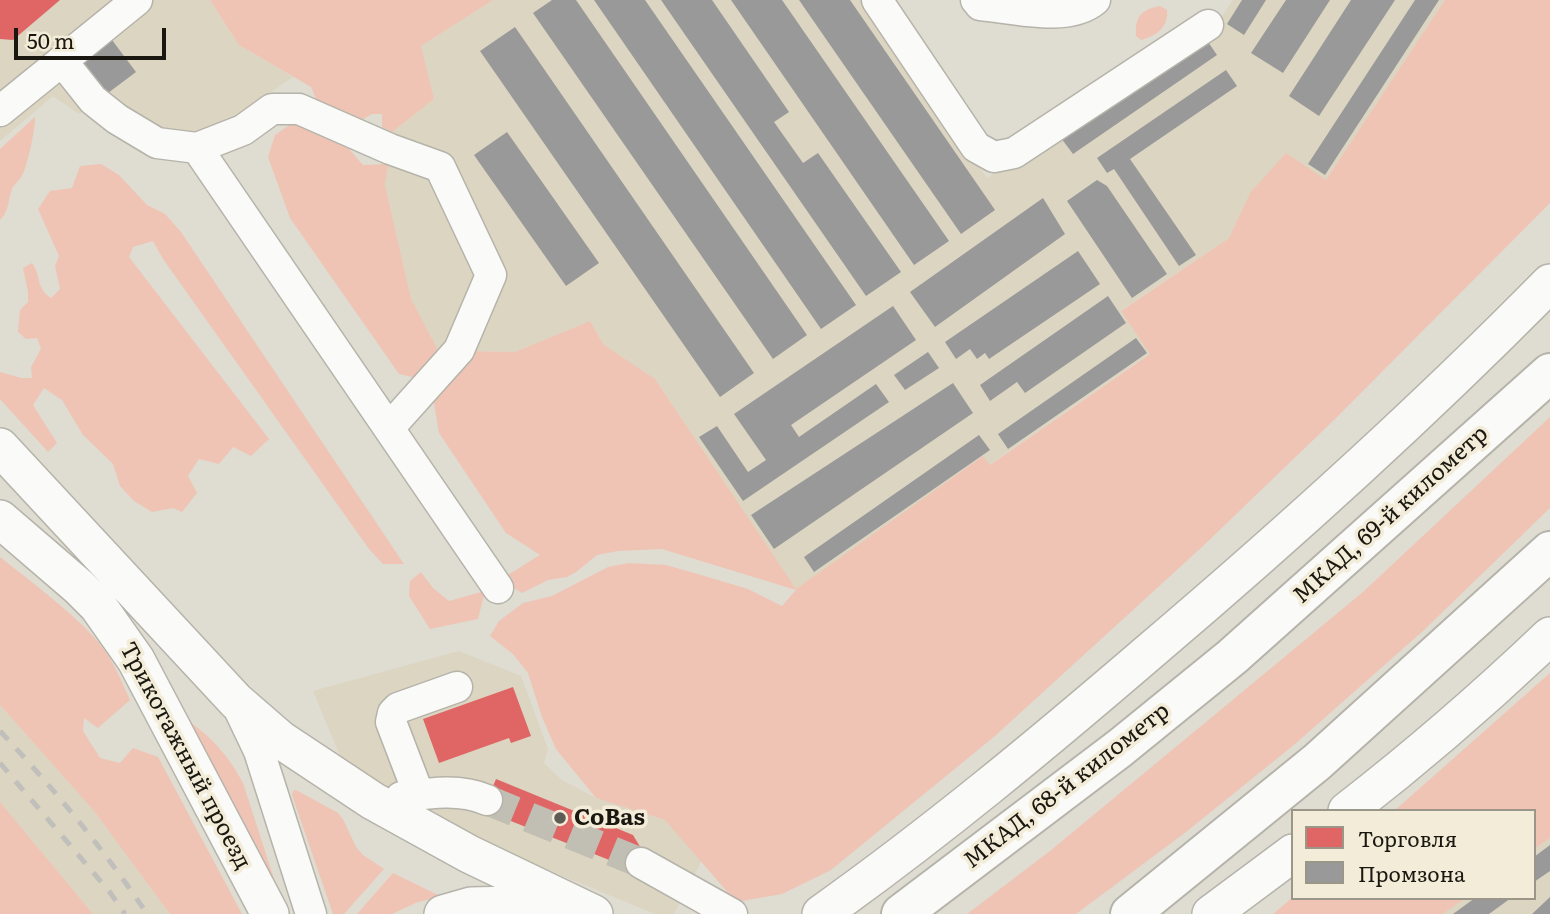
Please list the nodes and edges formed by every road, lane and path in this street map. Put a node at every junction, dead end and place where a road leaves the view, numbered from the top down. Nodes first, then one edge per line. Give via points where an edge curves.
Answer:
1 (877, 0) edge
2 (976, 0) edge
3 (1094, 0) edge
4 (122, 4) edge
5 (1208, 25) dead end
6 (62, 61) junction
7 (0, 111) edge
8 (197, 148) junction
9 (1550, 283) edge
10 (1550, 373) edge
11 (389, 428) junction
12 (0, 447) edge
13 (0, 511) edge
14 (0, 519) edge
15 (1550, 551) edge
16 (498, 588) dead end
17 (156, 617) junction
18 (1550, 636) edge
19 (1232, 657) joint
20 (457, 687) dead end
21 (236, 701) junction
22 (1411, 762) junction
23 (419, 795) junction
24 (487, 800) tunnel mouth
25 (373, 801) junction
26 (1350, 809) edge
27 (1363, 809) edge
28 (1291, 855) edge
29 (641, 863) tunnel mouth
30 (1291, 880) edge
31 (822, 912) edge
32 (270, 914) edge
33 (311, 914) edge
34 (443, 914) edge
35 (578, 914) edge
36 (594, 914) edge
37 (732, 914) edge
38 (901, 914) edge
39 (1130, 914) edge
40 (1212, 914) edge
41 (1252, 914) edge

1 - 5 lane via 976,147 994,157 1014,153
2 - 3 lane via 980,5 1053,13 1086,7
4 - 6 lane
6 - 7 lane
6 - 8 lane via 93,100 117,119 157,144
8 - 11 lane
8 - 11 lane via 243,130 272,109 299,109 440,167 491,275 458,350
9 - 31 main road via 1270,550 1024,759
10 - 19 highway, МКАД, 69-й километр
11 - 16 lane
12 - 17 main road
13 - 17 main road
14 - 32 main road, Трикотажный проезд via 79,586 115,628
15 - 39 highway via 1317,762
17 - 21 main road
18 - 22 main road
19 - 38 highway, МКАД, 68-й километр
20 - 23 lane via 393,713 391,722
21 - 25 main road via 281,740
21 - 33 lane via 259,751
22 - 26 main road
22 - 27 main road
23 - 24 lane via 441,792
23 - 25 lane
25 - 36 main road
28 - 40 main road
29 - 37 lane
30 - 41 main road
34 - 35 main road via 471,906 517,905

